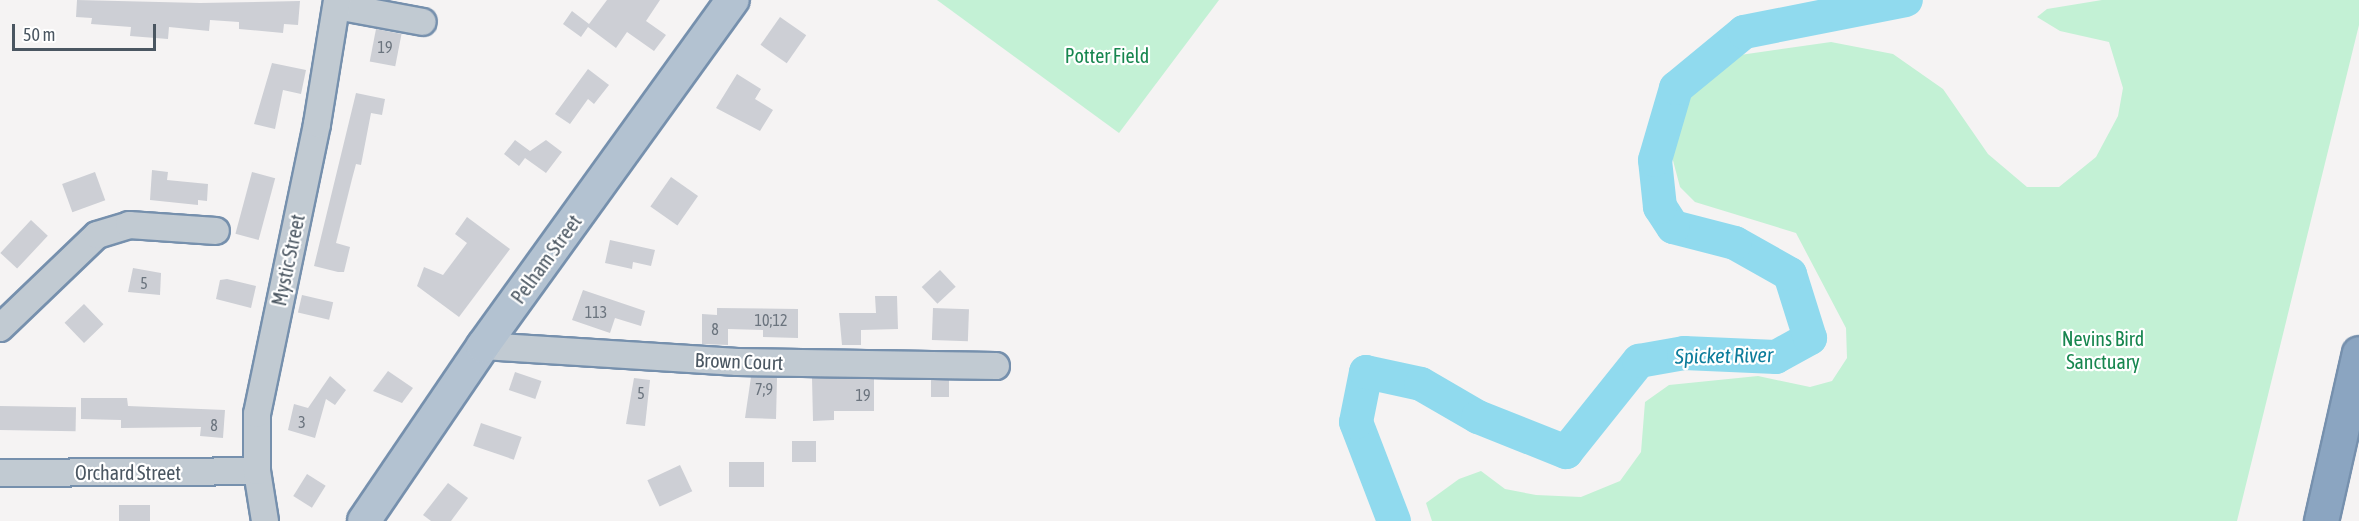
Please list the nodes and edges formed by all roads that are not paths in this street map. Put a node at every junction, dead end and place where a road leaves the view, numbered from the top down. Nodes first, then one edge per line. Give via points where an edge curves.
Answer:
1 (733, 0) edge
2 (337, 3) edge
3 (423, 21) dead end
4 (216, 231) dead end
5 (0, 328) edge
6 (483, 346) junction
7 (2359, 353) edge
8 (996, 366) dead end
9 (257, 471) junction
10 (0, 473) edge
11 (265, 521) edge
12 (364, 521) edge
13 (2320, 521) edge

1 - 6 main road, Pelham Street
2 - 3 street
2 - 9 street, Mystic Street via 317,124 262,381
4 - 5 street via 129,225 97,235
6 - 8 street, Brown Court via 737,362
6 - 12 main road, Pelham Street
7 - 13 highway
9 - 10 street, Orchard Street
9 - 11 street, Mystic Street

